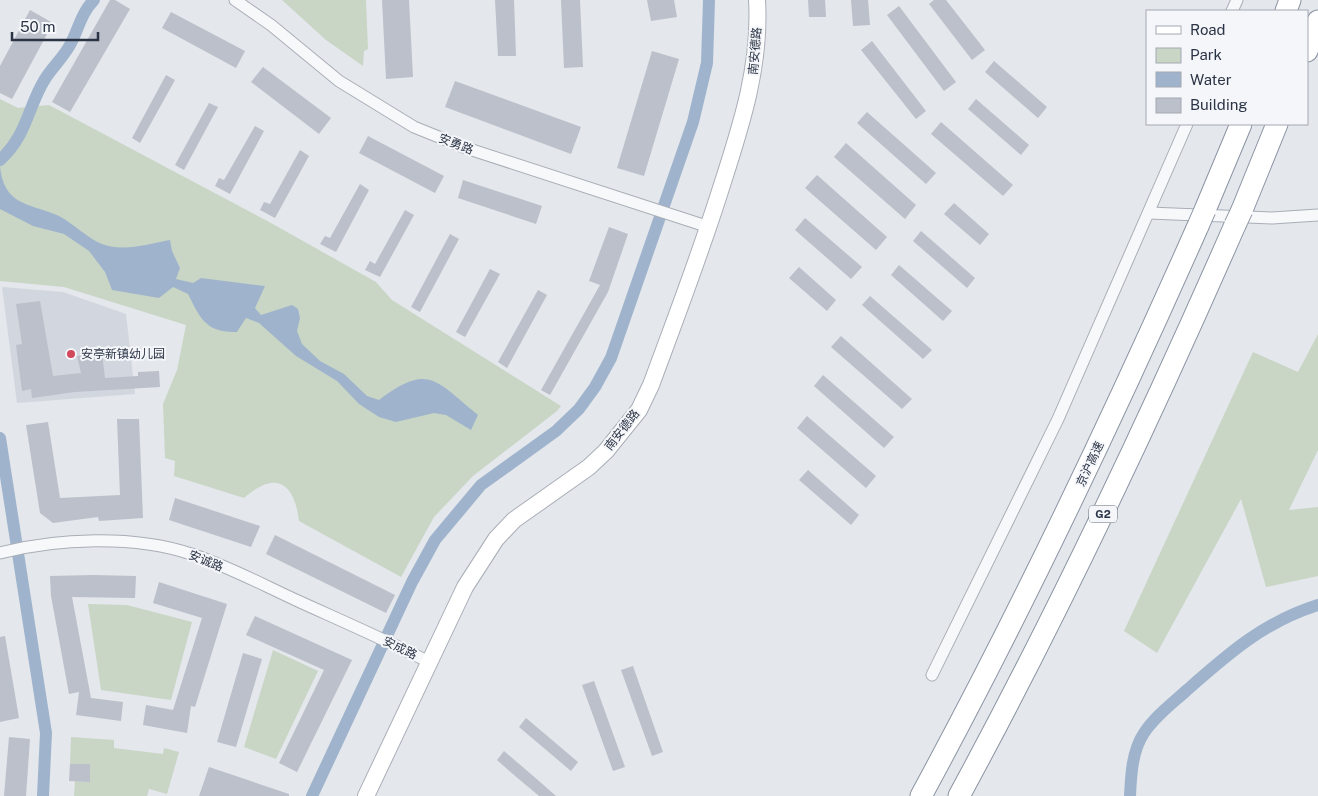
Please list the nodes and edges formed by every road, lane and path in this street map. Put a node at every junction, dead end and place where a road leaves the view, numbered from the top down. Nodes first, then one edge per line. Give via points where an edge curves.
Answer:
1 (235, 0) edge
2 (757, 0) edge
3 (1318, 21) edge
4 (1308, 48) edge
5 (1187, 125) edge
6 (1241, 125) edge
7 (1277, 125) edge
8 (1149, 213) junction
9 (1318, 215) edge
10 (709, 227) junction
11 (4, 552) edge
12 (372, 634) joint
13 (429, 662) junction
14 (932, 675) dead end
15 (366, 796) edge
16 (921, 796) edge
17 (959, 796) edge

1 - 10 street, 安勇路 via 339,81 414,127 466,148
2 - 10 street, 南安德路 via 759,30 753,80
3 - 4 highway
5 - 8 street
6 - 16 highway, 京沪高速 / G2 via 1130,378 1052,544
7 - 17 highway, G2 via 1161,393 1086,550
8 - 9 street via 1272,218
8 - 14 street via 1058,419
10 - 13 street, 南安德路 via 639,410 589,467 536,502 496,539 465,587
11 - 12 street, 安诚路 via 28,546 87,541 166,548 190,554
12 - 13 street, 安成路
13 - 15 street, 南安德路

